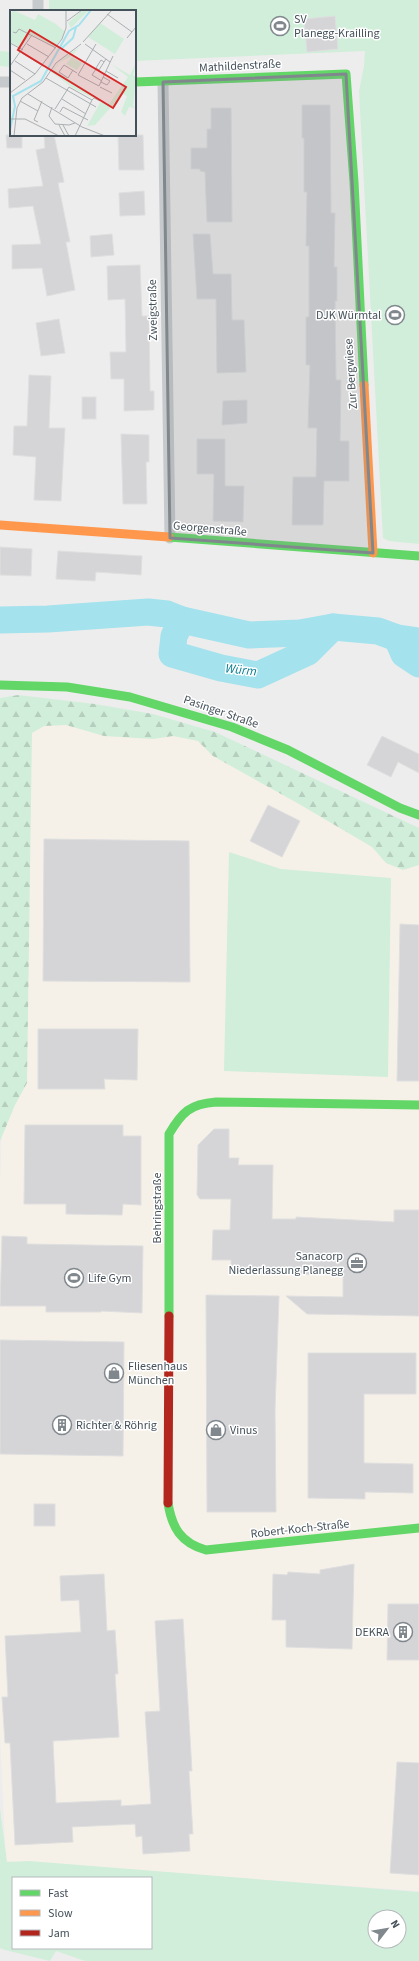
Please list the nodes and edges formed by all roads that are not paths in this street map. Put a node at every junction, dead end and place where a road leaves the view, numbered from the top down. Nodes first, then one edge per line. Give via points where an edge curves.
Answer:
1 (346, 74) joint
2 (136, 82) edge
3 (163, 82) junction
4 (0, 525) edge
5 (170, 538) junction
6 (373, 553) junction
7 (419, 556) edge
8 (0, 685) edge
9 (419, 816) edge
10 (419, 1105) edge
11 (419, 1528) edge
12 (186, 1542) joint

1 - 3 street, Mathildenstraße
1 - 6 street, Zur Bergwiese
2 - 3 street, Mathildenstraße
3 - 5 street, Zweigstraße
4 - 5 street, Georgenstraße
5 - 6 street, Georgenstraße
6 - 7 street, Georgenstraße
8 - 9 street, Pasinger Straße via 67,687 123,696 232,727 288,750
10 - 12 street, Behringstraße via 200,1103 180,1115 170,1134 168,1502 170,1518 179,1536
11 - 12 street, Robert-Koch-Straße via 206,1550

